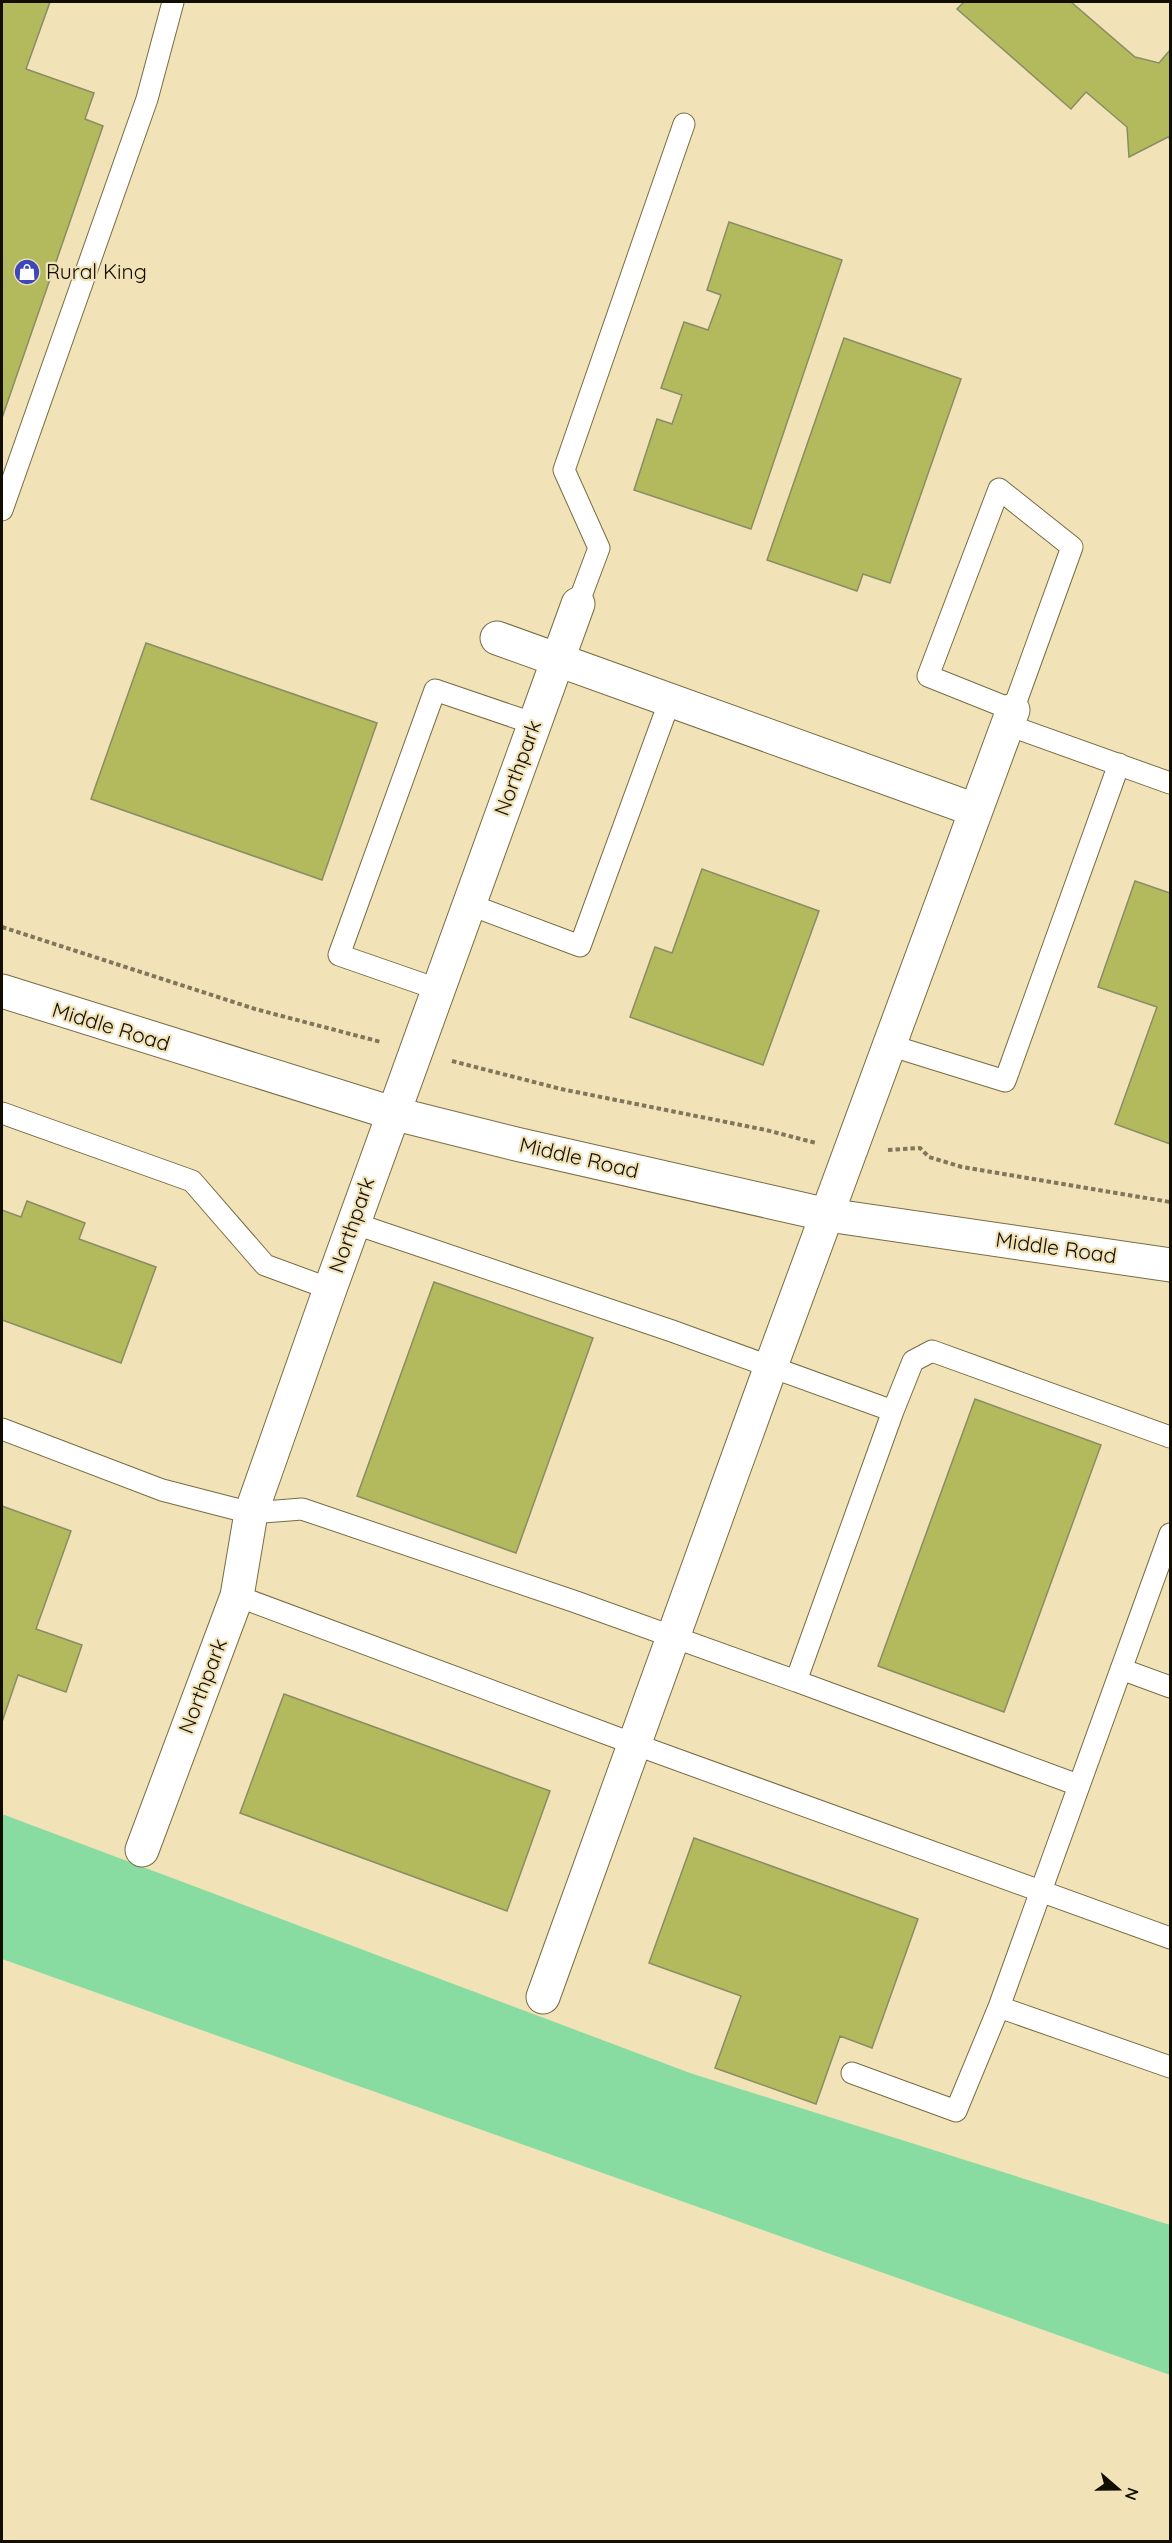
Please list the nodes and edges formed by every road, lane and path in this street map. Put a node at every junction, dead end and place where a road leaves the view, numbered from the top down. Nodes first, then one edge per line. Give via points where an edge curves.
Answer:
1 (173, 2) edge
2 (684, 124) dead end
3 (2, 510) edge
4 (578, 604) joint
5 (497, 639) dead end
6 (558, 660) junction
7 (670, 700) junction
8 (1011, 717) junction
9 (535, 724) junction
10 (1119, 764) junction
11 (1170, 783) edge
12 (975, 810) junction
13 (468, 904) junction
14 (2, 927) edge
15 (437, 990) junction
16 (2, 992) edge
17 (889, 1045) junction
18 (415, 1051) junction
19 (2, 1113) edge
20 (392, 1113) junction
21 (850, 1152) junction
22 (1170, 1202) edge
23 (828, 1215) junction
24 (353, 1223) junction
25 (1170, 1264) edge
26 (330, 1288) junction
27 (771, 1366) junction
28 (893, 1411) junction
29 (2, 1429) edge
30 (1170, 1437) edge
31 (252, 1513) junction
32 (1170, 1534) edge
33 (1167, 1556) edge
34 (237, 1596) junction
35 (674, 1638) junction
36 (1121, 1669) junction
37 (796, 1681) junction
38 (1170, 1687) edge
39 (634, 1744) junction
40 (1078, 1785) junction
41 (142, 1850) dead end
42 (1041, 1891) junction
43 (1170, 1938) edge
44 (543, 1997) dead end
45 (999, 2007) junction
46 (1170, 2067) edge
47 (852, 2073) dead end

1 - 3 lane via 147,99
2 - 4 lane via 564,470 599,548
4 - 6 street, Northpark
5 - 6 street
6 - 7 street
6 - 9 street, Northpark
7 - 12 street
7 - 13 lane via 580,946
8 - 8 lane via 1072,547 999,489 928,676
8 - 10 lane
8 - 12 street
9 - 13 street, Northpark
9 - 15 lane via 435,690 339,955
10 - 11 lane
10 - 17 lane via 1005,1082
12 - 17 street
13 - 15 street, Northpark
14 - 18 path via 255,1009
15 - 18 street, Northpark
16 - 20 street, Middle Road
17 - 21 street
18 - 20 street, Northpark
18 - 21 path via 561,1089 766,1130
19 - 26 lane via 192,1181 266,1265
20 - 23 street, Middle Road
20 - 24 street, Northpark
21 - 22 path via 920,1148 928,1157 962,1167
21 - 23 street
23 - 25 street, Middle Road
23 - 27 street
24 - 26 street, Northpark
24 - 27 lane
26 - 31 street, Northpark
27 - 28 lane
27 - 35 street
28 - 30 lane via 913,1361 932,1351
28 - 37 lane
29 - 31 lane via 162,1490
31 - 34 street, Northpark
31 - 35 lane via 303,1509
32 - 33 lane
33 - 36 lane
34 - 39 lane
34 - 41 street, Northpark
35 - 37 lane
35 - 39 street
36 - 38 lane
36 - 40 lane
37 - 40 lane
39 - 42 lane
39 - 44 street
40 - 42 lane
42 - 43 lane
42 - 45 lane
45 - 46 lane
45 - 47 lane via 956,2111

